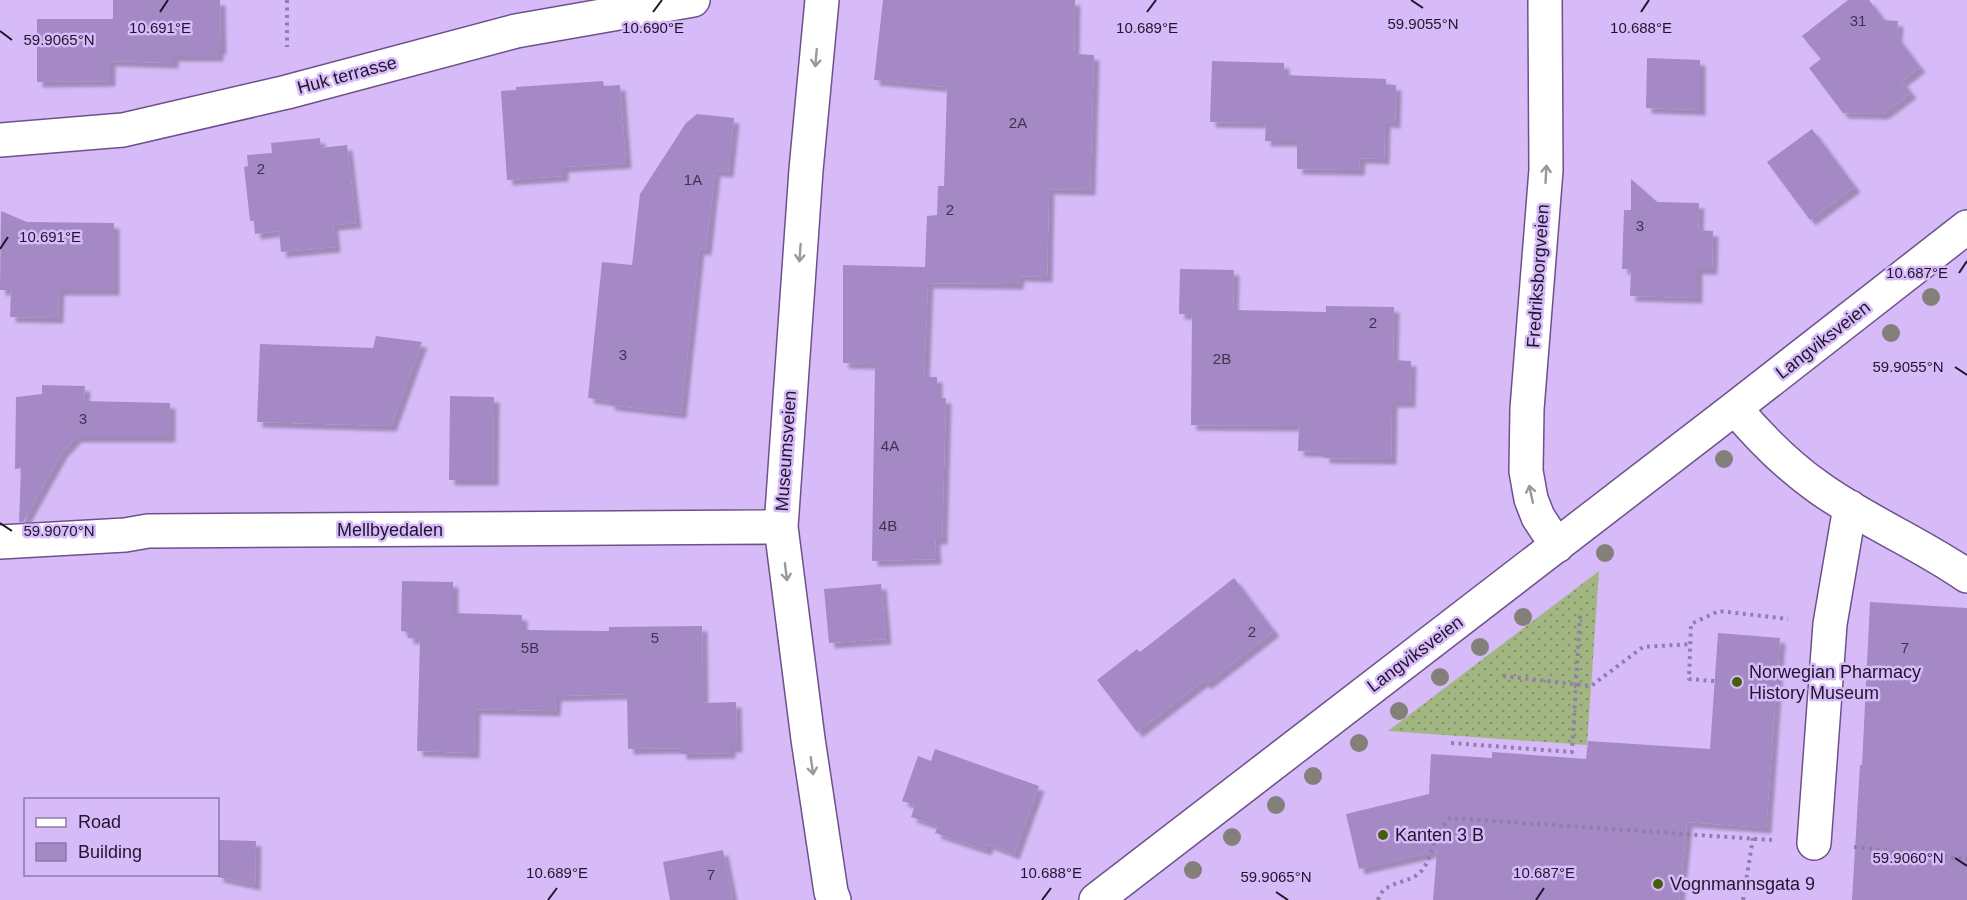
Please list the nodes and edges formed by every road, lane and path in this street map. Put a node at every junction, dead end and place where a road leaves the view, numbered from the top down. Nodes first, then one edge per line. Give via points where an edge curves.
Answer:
1 (693, 0) edge
2 (822, 0) edge
3 (1545, 0) edge
4 (0, 140) edge
5 (1967, 227) edge
6 (1735, 408) junction
7 (1850, 507) junction
8 (781, 527) junction
9 (0, 542) edge
10 (1557, 546) junction
11 (1967, 576) edge
12 (1580, 615) dead end
13 (1830, 624) junction
14 (1691, 644) junction
15 (1503, 676) dead end
16 (1714, 681) dead end
17 (1576, 684) junction
18 (1451, 742) dead end
19 (1753, 838) junction
20 (1814, 843) junction
21 (1967, 859) edge
22 (834, 900) edge
23 (1096, 900) edge
24 (1378, 900) edge
25 (1743, 900) edge

1 - 4 street, Huk terrasse via 516,31 287,92 123,130
2 -> 8 street, Museumsveien
10 -> 3 street, Fredriksborgveien via 1538,517 1527,471 1527,409 1546,170
5 - 6 street, Langviksveien
6 - 7 street via 1791,465
6 - 10 street, Langviksveien
7 - 11 street
7 - 13 street
8 - 9 street, Mellbyedalen via 148,531 125,536
8 -> 22 street, Museumsveien via 808,739
10 - 23 street, Langviksveien
12 - 17 path
13 - 14 path via 1719,611 1691,624
13 - 20 street
14 - 16 path via 1689,679
14 - 17 path via 1642,647 1591,686
15 - 17 path
17 - 18 path via 1572,752
19 - 20 path
19 - 24 path via 1450,818 1437,834 1429,859 1417,875 1393,884
19 - 25 path
20 - 21 path

